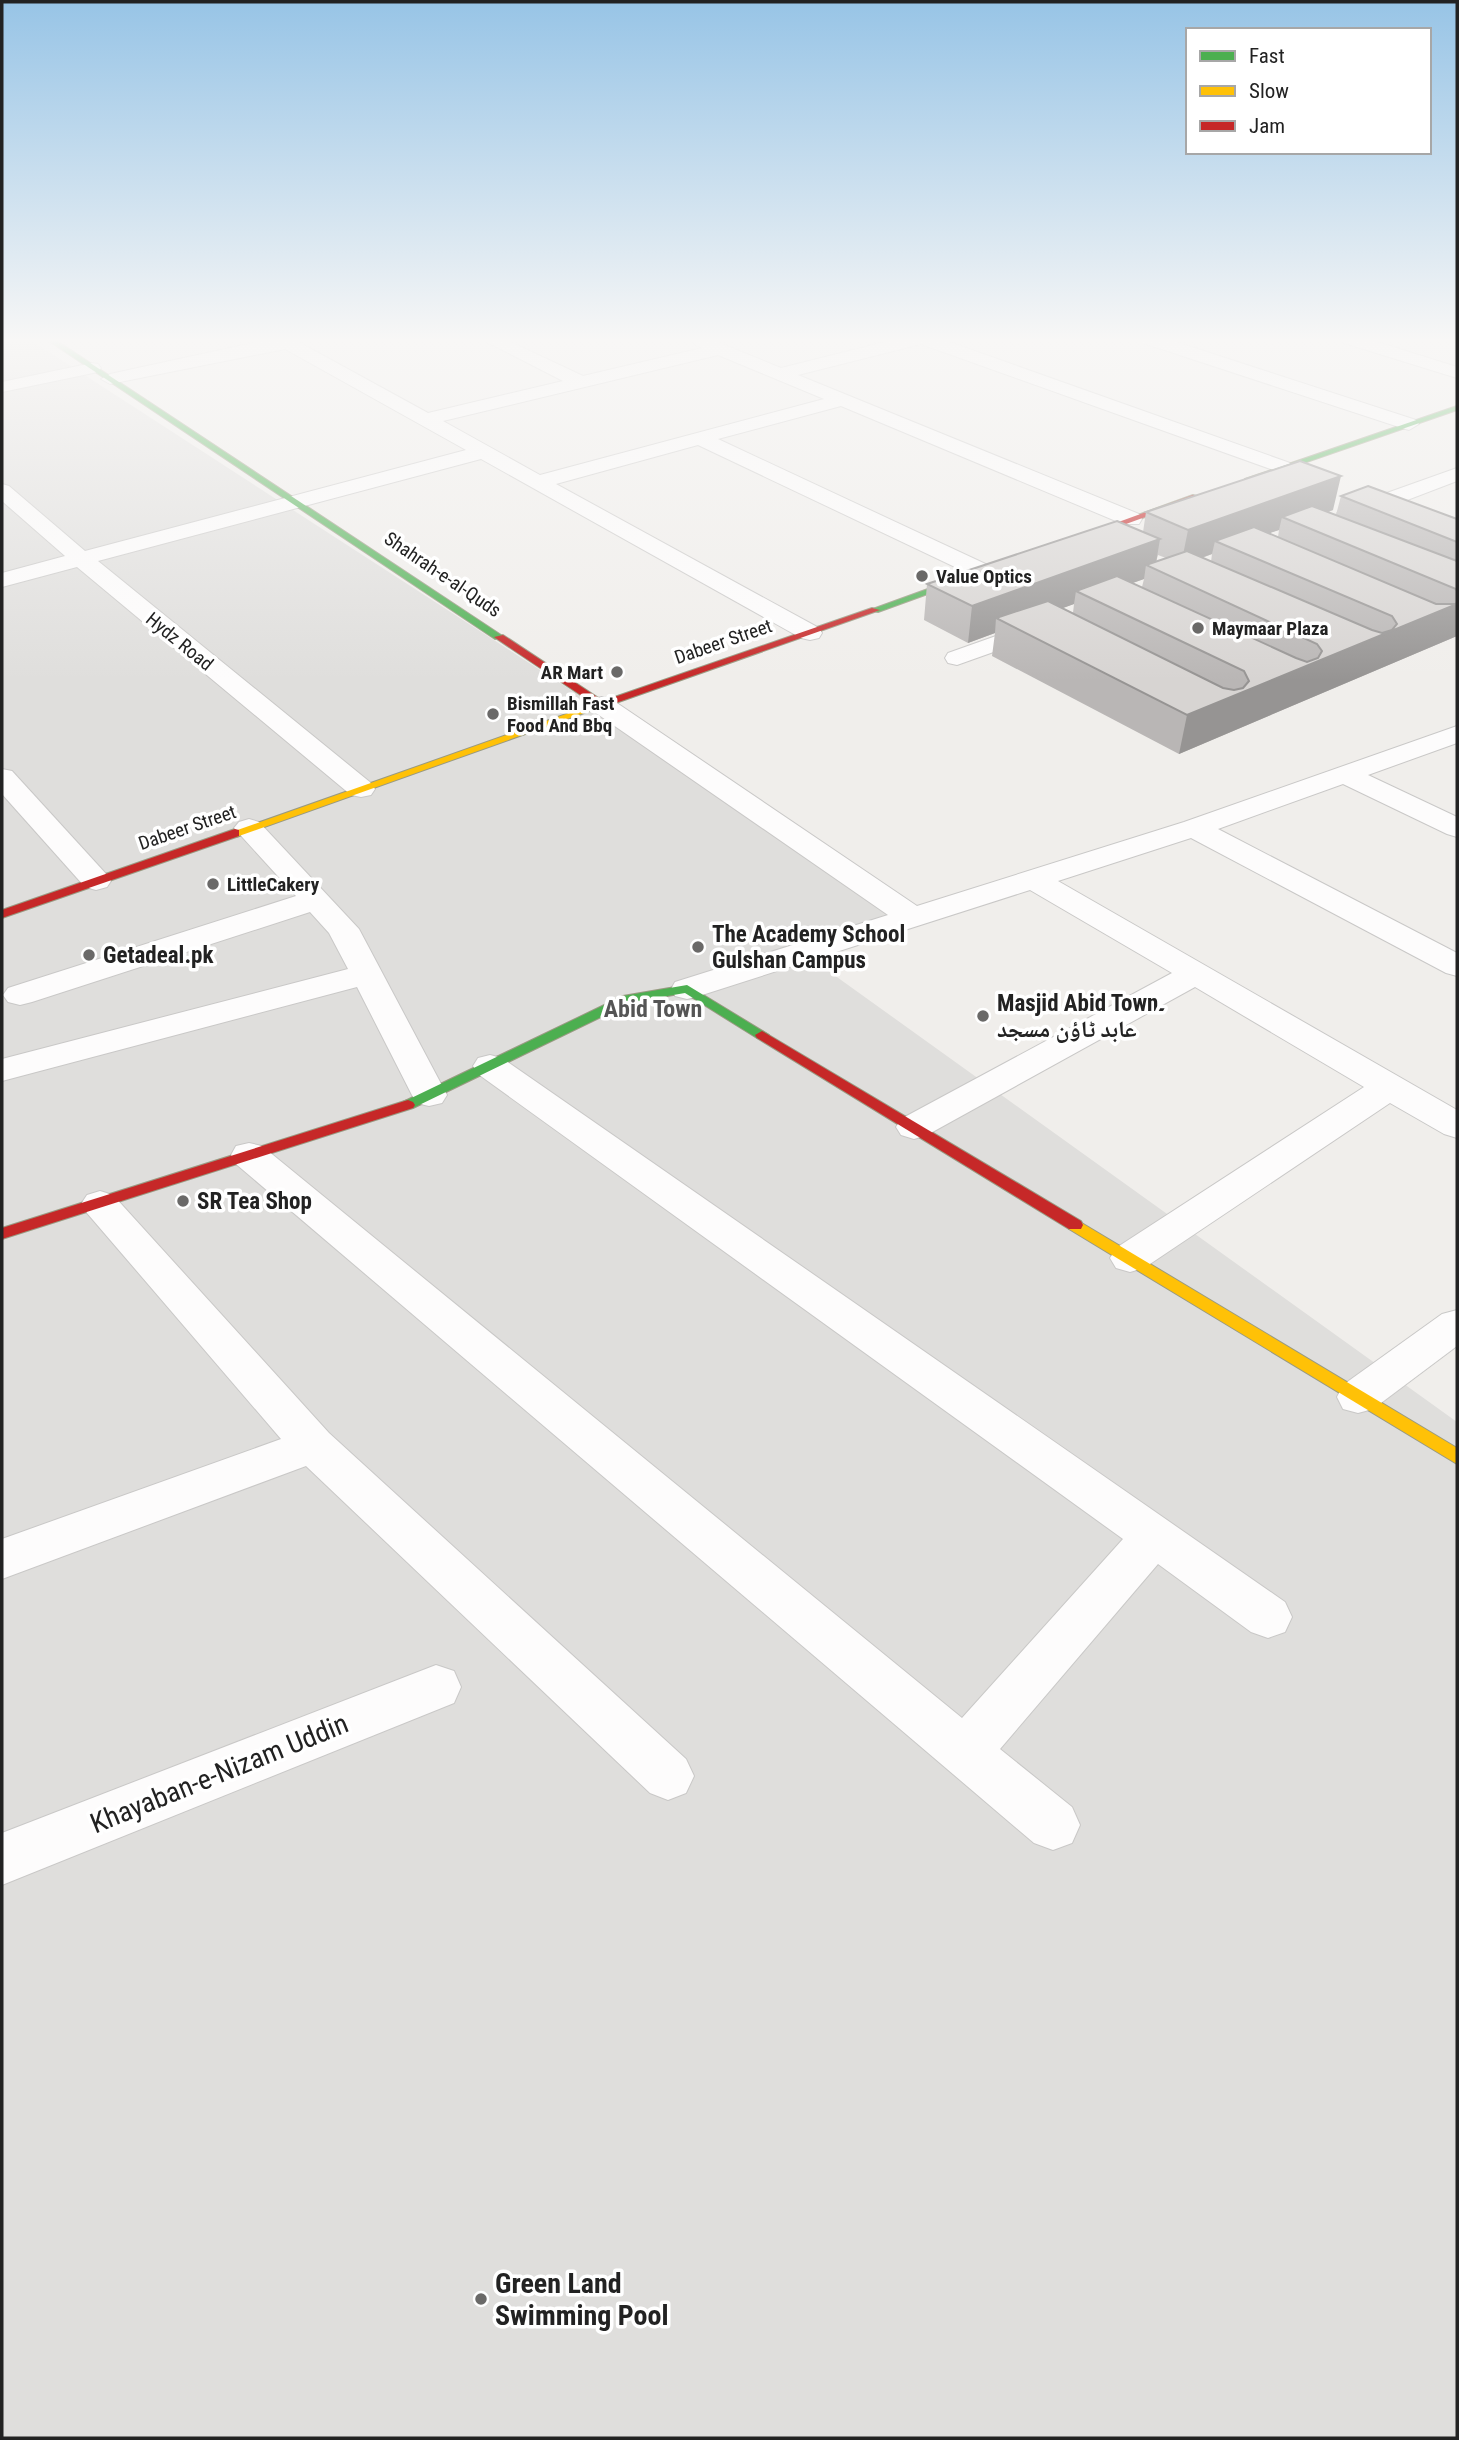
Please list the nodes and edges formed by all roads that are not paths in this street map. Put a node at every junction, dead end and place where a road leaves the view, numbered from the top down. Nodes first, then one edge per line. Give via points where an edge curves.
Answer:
1 (222, 453) edge
2 (479, 453) edge
3 (484, 453) edge
4 (645, 453) edge
5 (732, 453) edge
6 (970, 453) edge
7 (1243, 453) edge
8 (1324, 453) edge
9 (1283, 467) junction
10 (1457, 474) edge
11 (538, 482) junction
12 (1232, 484) edge
13 (2, 490) edge
14 (1207, 493) edge
15 (295, 501) junction
16 (1132, 519) junction
17 (1331, 521) edge
18 (1089, 535) junction
19 (1049, 549) edge
20 (1124, 550) edge
21 (82, 560) junction
22 (991, 570) joint
23 (2, 580) edge
24 (1060, 627) edge
25 (810, 633) junction
26 (957, 658) dead end
27 (602, 705) junction
28 (1457, 734) edge
29 (1344, 774) junction
30 (2, 778) edge
31 (361, 789) junction
32 (248, 828) junction
33 (1194, 828) junction
34 (1457, 828) edge
35 (1032, 879) junction
36 (96, 881) junction
37 (316, 900) junction
38 (2, 914) edge
39 (912, 917) junction
40 (1457, 966) edge
41 (368, 974) junction
42 (1195, 974) junction
43 (687, 989) junction
44 (20, 995) dead end
45 (490, 1066) junction
46 (2, 1070) edge
47 (1389, 1087) junction
48 (429, 1095) junction
49 (1457, 1126) edge
50 (914, 1127) junction
51 (248, 1155) junction
52 (100, 1204) junction
53 (2, 1234) edge
54 (1130, 1258) junction
55 (1457, 1325) edge
56 (1358, 1397) junction
57 (313, 1445) junction
58 (1457, 1457) edge
59 (1154, 1536) junction
60 (2, 1559) edge
61 (1268, 1617) dead end
62 (436, 1687) dead end
63 (965, 1752) junction
64 (668, 1776) dead end
65 (1053, 1825) dead end
66 (2, 1858) edge

1 - 15 street, Shahrah-e-al-Quds
2 - 15 street
3 - 11 street
4 - 11 street
5 - 22 street
6 - 16 street
7 - 9 street
8 - 9 street
9 - 12 street
10 - 17 street
11 - 25 street
13 - 21 street, Hydz Road
14 - 16 street
15 - 21 street
15 - 27 street, Shahrah-e-al-Quds
16 - 18 street
18 - 19 street
18 - 20 street
21 - 23 street
21 - 31 street, Hydz Road
22 - 25 street, Dabeer Street
24 - 26 street
25 - 27 street, Dabeer Street
27 - 31 street, Dabeer Street
27 - 39 street
28 - 29 street
29 - 33 street
29 - 34 street
30 - 36 street
31 - 32 street, Dabeer Street
32 - 36 street, Dabeer Street
32 - 37 street
33 - 35 street
33 - 40 street
35 - 39 street
35 - 42 street
36 - 38 street, Dabeer Street
37 - 41 street via 343,929
37 - 44 street
39 - 43 street
41 - 46 street
41 - 48 street
42 - 47 street
42 - 50 street
43 - 45 street via 628,999
43 - 50 street
45 - 48 street
45 - 59 street
47 - 49 street
47 - 54 street
48 - 51 street
50 - 54 street
51 - 52 street
51 - 63 street
52 - 53 street
52 - 57 street
54 - 56 street
55 - 56 street
56 - 58 street
57 - 60 street
57 - 64 street
59 - 61 street
59 - 63 street
62 - 66 street, Khayaban-e-Nizam Uddin
63 - 65 street

